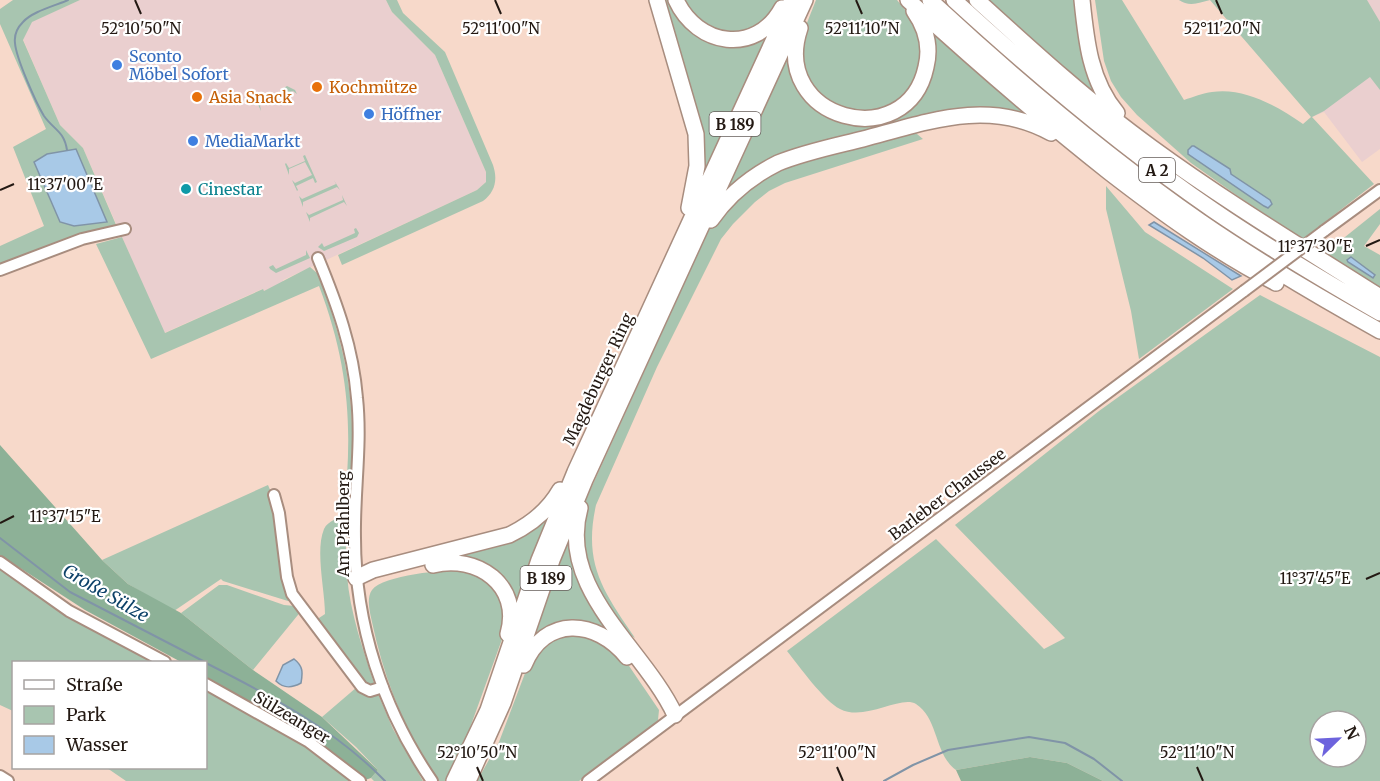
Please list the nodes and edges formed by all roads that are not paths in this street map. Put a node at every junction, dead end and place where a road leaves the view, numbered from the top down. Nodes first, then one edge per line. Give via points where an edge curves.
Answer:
1 (657, 0) edge
2 (676, 0) edge
3 (786, 0) edge
4 (792, 0) edge
5 (805, 0) edge
6 (811, 0) edge
7 (907, 0) edge
8 (930, 0) edge
9 (954, 0) edge
10 (977, 0) edge
11 (1082, 0) edge
12 (1149, 145) junction
13 (1082, 151) junction
14 (1380, 190) edge
15 (125, 229) dead end
16 (682, 255) junction
17 (318, 258) dead end
18 (0, 270) edge
19 (1314, 294) junction
20 (1380, 297) edge
21 (1380, 312) edge
22 (1380, 331) edge
23 (591, 450) junction
24 (274, 495) dead end
25 (0, 562) edge
26 (356, 578) junction
27 (161, 661) edge
28 (501, 676) junction
29 (207, 685) edge
30 (383, 687) junction
31 (503, 703) junction
32 (675, 716) junction
33 (0, 776) edge
34 (460, 778) edge
35 (8, 781) edge
36 (360, 781) edge
37 (432, 781) edge
38 (588, 781) edge

1 - 16 highway via 698,148
2 - 3 highway via 686,18 700,31 729,40 764,29
4 - 16 highway, Magdeburger Ring / B 189
5 - 16 highway, Magdeburger Ring / B 189
6 - 7 highway via 795,44 801,80 827,109 861,119 895,110 915,93 924,77 926,37
7 - 13 highway
8 - 19 highway, A 2 via 1035,94 1134,173 1211,229
9 - 21 highway, A 2 via 1074,105 1179,186 1280,254
10 - 12 highway
11 - 12 highway via 1086,43 1097,79 1114,110
12 - 20 highway
13 - 16 highway via 1028,122 979,114 932,121 805,154 765,169 739,187
13 - 19 highway via 1169,218 1224,253 1275,283
14 - 32 street, Barleber Chaussee, bridge
15 - 18 street via 82,239
16 - 23 highway, Magdeburger Ring / B 189
17 - 26 street, Am Pfahlberg via 342,319 356,385
19 - 22 highway, A 2
23 - 26 highway via 579,450 548,507 519,530 493,541 373,570
23 - 28 highway, Magdeburger Ring / B 189 via 545,544
23 - 31 highway, Magdeburger Ring / B 189
23 - 32 highway via 597,467 577,521 576,546 581,570 592,594 667,698
24 - 30 street via 288,582 294,597 362,687 371,691
25 - 27 street via 69,611
26 - 28 highway via 374,580 447,562 466,563 484,571 500,586 510,609 499,665
26 - 30 street, Am Pfahlberg via 366,633
28 - 34 highway, Magdeburger Ring / B 189
29 - 36 street, Sülzeanger via 309,742
30 - 37 street, Am Pfahlberg via 402,732
31 - 32 highway via 511,699 525,660 542,640 564,629 584,628 614,642
31 - 34 highway, Magdeburger Ring / B 189
32 - 38 street, Barleber Chaussee
33 - 35 street

